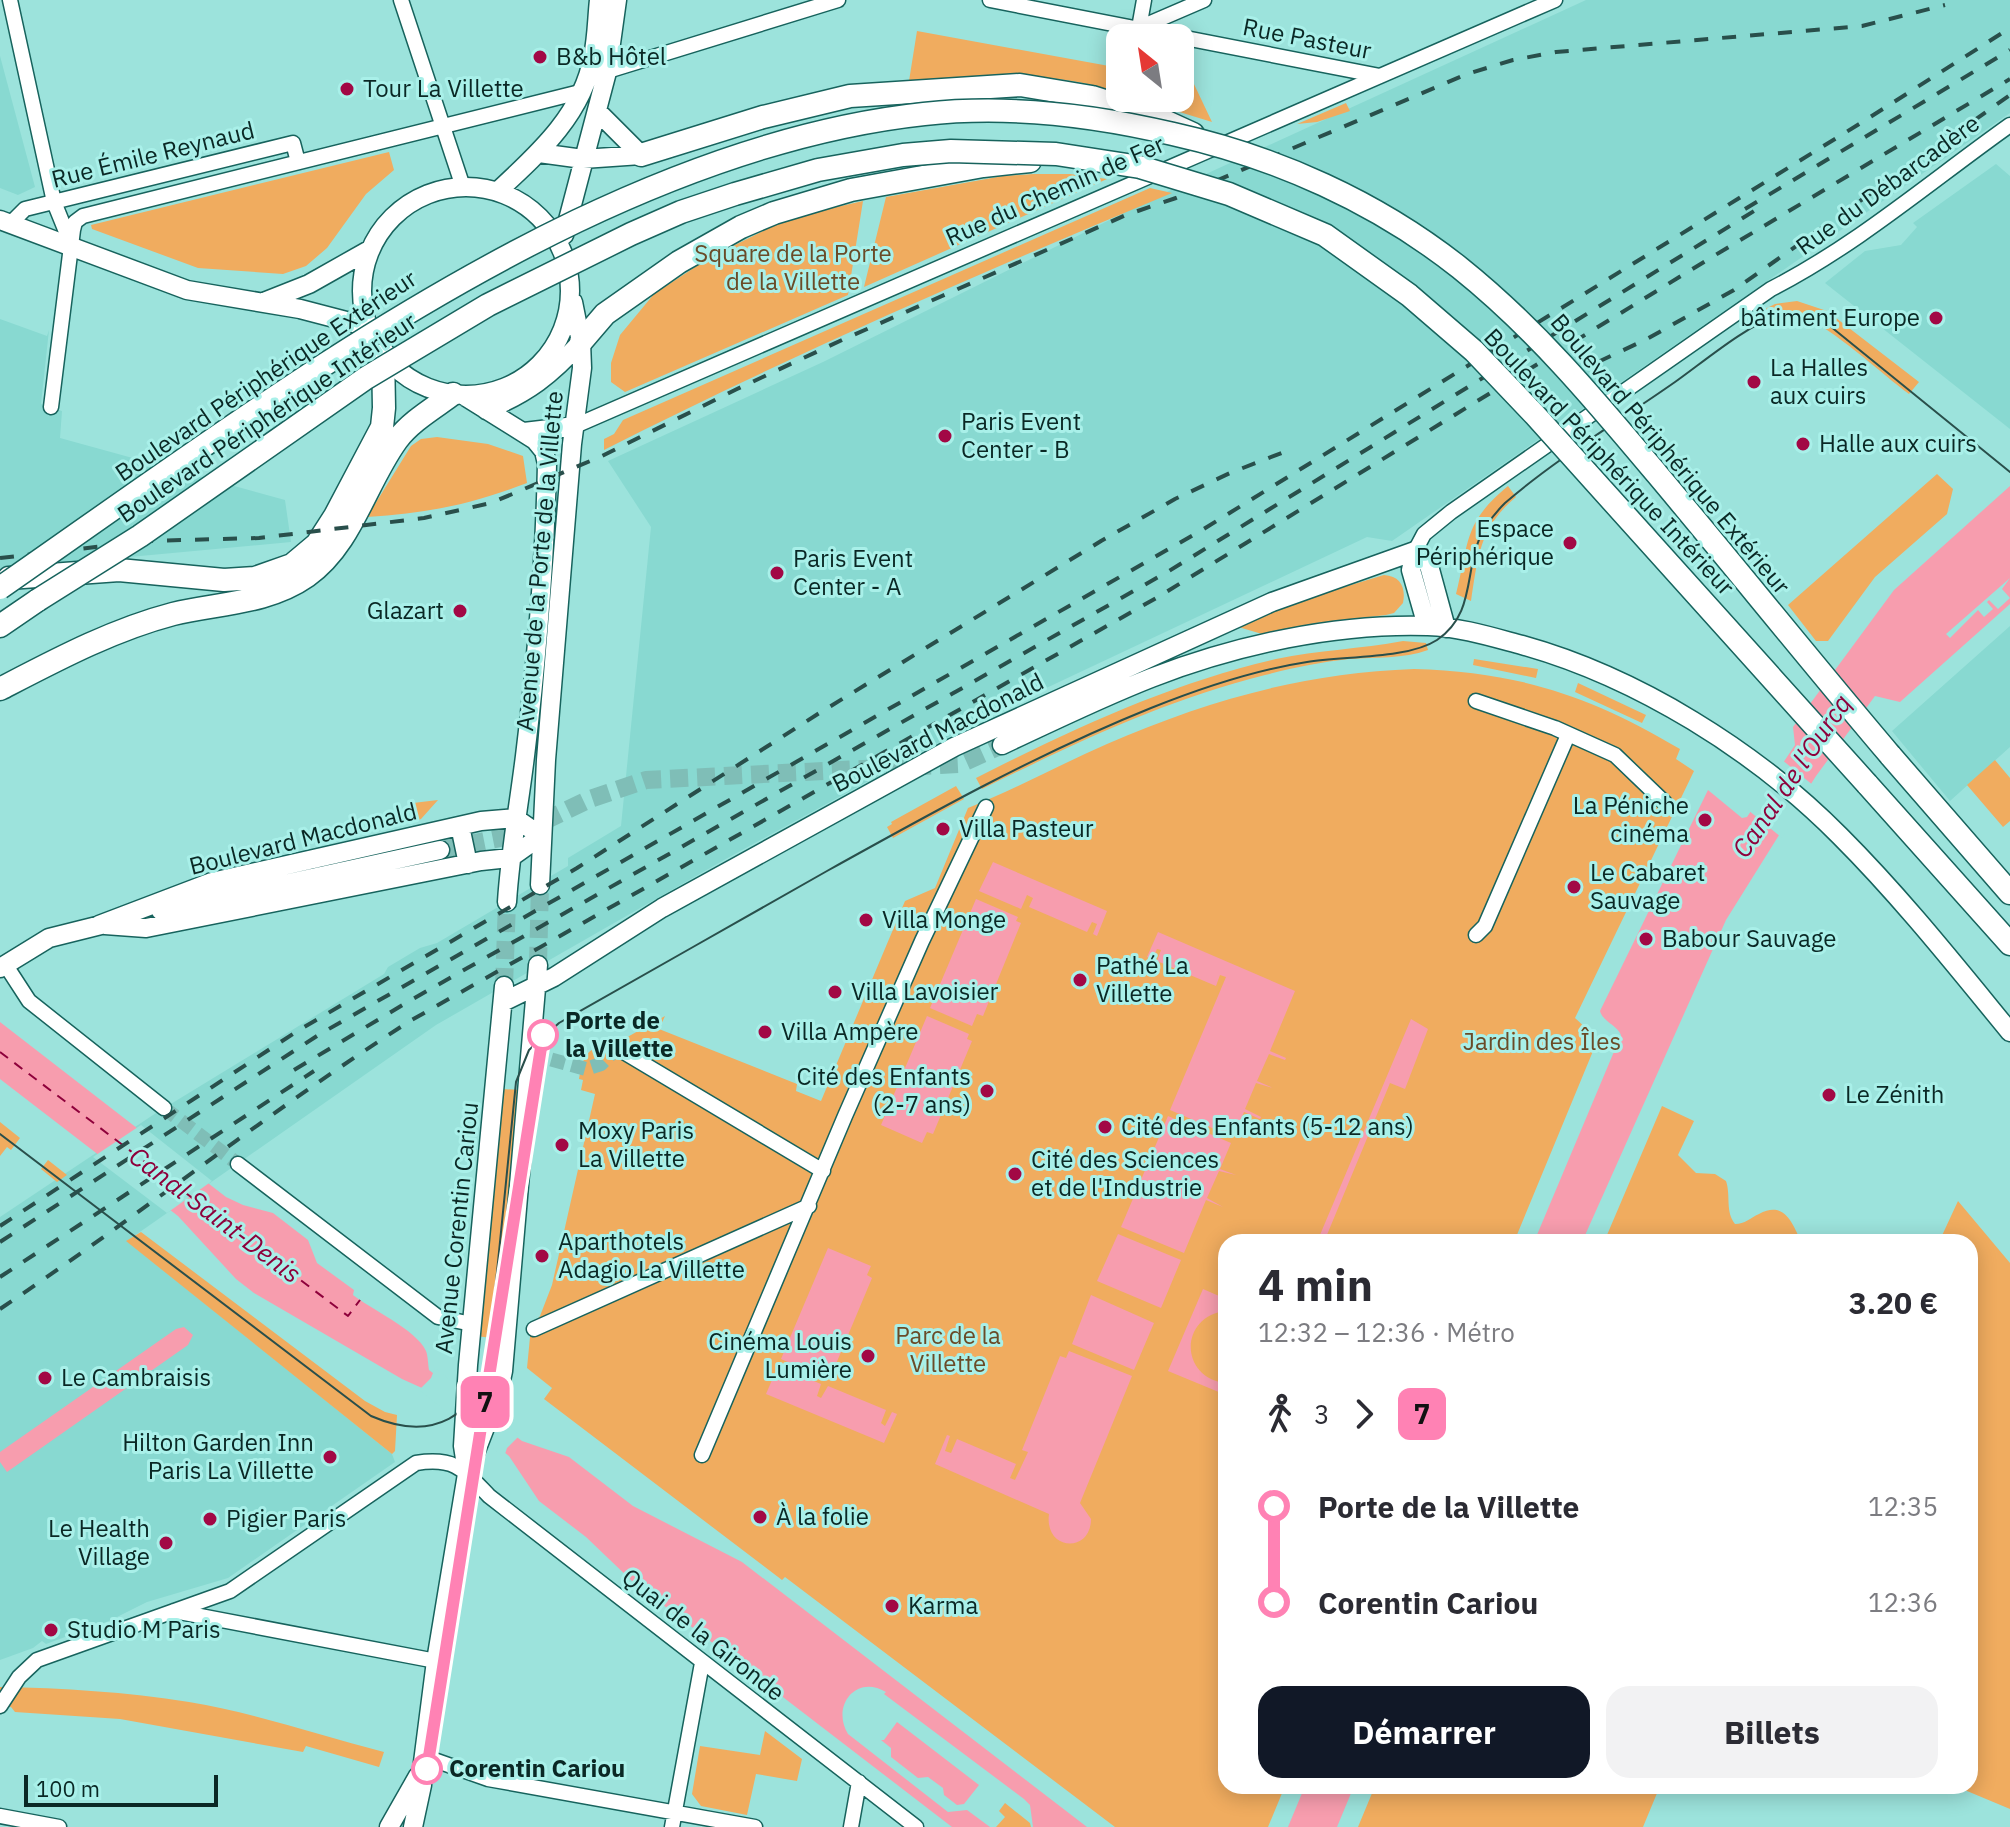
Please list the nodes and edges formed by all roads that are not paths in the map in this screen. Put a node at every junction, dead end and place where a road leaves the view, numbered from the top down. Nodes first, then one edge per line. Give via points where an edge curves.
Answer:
1 (10, 0) edge
2 (401, 0) edge
3 (599, 0) edge
4 (617, 0) edge
5 (838, 0) edge
6 (990, 0) edge
7 (1144, 0) edge
8 (1204, 0) edge
9 (1555, 0) edge
10 (1118, 24) edge
11 (1140, 24) edge
12 (1148, 24) edge
13 (1194, 39) edge
14 (602, 51) junction
15 (615, 69) junction
16 (1380, 76) junction
17 (583, 85) junction
18 (597, 111) junction
19 (2010, 125) edge
20 (443, 126) junction
21 (1212, 142) junction
22 (539, 153) junction
23 (641, 155) junction
24 (583, 159) junction
25 (1103, 160) junction
26 (298, 162) junction
27 (463, 187) junction
28 (498, 191) junction
29 (54, 202) junction
30 (5, 222) edge
31 (71, 244) junction
32 (561, 247) junction
33 (371, 249) junction
34 (571, 291) junction
35 (264, 302) junction
36 (369, 327) junction
37 (581, 342) junction
38 (383, 353) junction
39 (458, 395) junction
40 (51, 407) dead end
41 (486, 410) junction
42 (575, 426) junction
43 (524, 432) junction
44 (1415, 551) junction
45 (171, 575) junction
46 (0, 578) edge
47 (0, 588) edge
48 (173, 614) junction
49 (0, 626) edge
50 (1427, 626) junction
51 (1446, 628) junction
52 (0, 689) edge
53 (1476, 701) dead end
54 (1568, 735) junction
55 (1002, 745) tunnel mouth
56 (525, 759) junction
57 (546, 760) junction
58 (1665, 803) dead end
59 (986, 807) dead end
60 (515, 818) junction
61 (460, 826) junction
62 (541, 836) junction
63 (440, 850) tunnel mouth
64 (510, 858) junction
65 (468, 864) junction
66 (540, 885) tunnel mouth
67 (2010, 893) edge
68 (507, 902) tunnel mouth
69 (99, 925) junction
70 (1476, 935) dead end
71 (2010, 944) edge
72 (538, 965) tunnel mouth
73 (3, 966) edge
74 (537, 987) junction
75 (504, 994) joint
76 (2010, 1032) edge
77 (617, 1048) dead end
78 (164, 1108) tunnel mouth
79 (238, 1164) tunnel mouth
80 (823, 1171) junction
81 (807, 1203) junction
82 (472, 1324) junction
83 (534, 1329) dead end
84 (495, 1402) junction
85 (465, 1424) junction
86 (702, 1455) dead end
87 (467, 1474) junction
88 (174, 1611) junction
89 (436, 1661) junction
90 (702, 1663) junction
91 (0, 1706) edge
92 (423, 1763) junction
93 (859, 1782) junction
94 (0, 1816) edge
95 (674, 1820) edge
96 (59, 1827) edge
97 (389, 1827) edge
98 (413, 1827) edge
99 (755, 1827) edge
100 (851, 1827) edge
101 (916, 1827) edge

1 - 29 street
2 - 20 street
3 - 14 main road
4 - 14 main road
5 - 15 street, Rue Émile Reynaud
6 - 10 street, Rue Pasteur
7 - 11 street
8 - 12 street
9 - 16 street, Rue du Chemin de Fer
13 - 16 street, Rue Pasteur
14 - 15 main road
14 - 17 main road
15 - 17 street, Rue Émile Reynaud
15 - 18 main road
16 - 42 street, Rue du Chemin de Fer
17 - 20 street, Rue Émile Reynaud
17 - 22 main road via 563,125
18 - 23 main road
18 - 24 main road
19 - 44 street, Rue du Débarcadère via 1895,210 1758,298 1438,522
20 - 26 street, Rue Émile Reynaud
20 - 27 street
21 - 23 highway, bridge via 1092,97 1020,85 850,96
21 - 47 highway, Boulevard Périphérique Extérieur, bridge via 1054,115 937,113 800,137 705,166 529,244 405,312
21 - 67 highway, Boulevard Périphérique Extérieur, bridge via 1360,202 1458,266 1526,325 1585,387
22 - 24 main road
22 - 28 main road
23 - 24 main road
24 - 32 main road
25 - 37 highway, bridge via 1010,162 819,198 774,213 679,262 605,314
25 - 49 highway, Boulevard Périphérique Intérieur, bridge via 992,150 903,155 780,180 681,212 511,293 417,346
25 - 71 highway, Boulevard Périphérique Intérieur, bridge via 1180,177 1325,235 1409,295 1474,351
26 - 29 street, Rue Émile Reynaud via 293,143
26 - 31 street, Rue Émile Reynaud via 83,216 74,226
27 - 28 main road
27 - 33 main road via 434,192 408,205 386,224
28 - 32 main road via 530,208
29 - 30 street, Rue Émile Reynaud via 25,209
29 - 31 street
30 - 31 main road
31 - 35 main road via 187,290
31 - 40 street
32 - 34 main road
33 - 35 main road
33 - 36 main road via 363,280
34 - 37 main road, Avenue de la Porte de la Villette
34 - 39 main road via 559,339 539,365 504,388
35 - 36 main road
36 - 38 main road
37 - 41 main road via 533,388
37 - 42 main road, Avenue de la Porte de la Villette
38 - 39 main road via 421,385
38 - 45 highway via 382,427 335,516 309,552 281,570 255,578
39 - 41 main road, Avenue de la Porte de la Villette
39 - 48 highway via 398,438 335,549 319,566 272,594
41 - 43 main road, Avenue de la Porte de la Villette
42 - 43 main road
42 - 57 main road, Avenue de la Porte de la Villette
43 - 56 main road, Avenue de la Porte de la Villette via 540,445 547,464 543,582
44 - 50 main road via 1411,570
44 - 51 main road via 1428,562
44 - 74 main road, Boulevard Macdonald via 1272,602 952,756 662,908
45 - 46 highway via 119,570
45 - 48 highway via 181,596
48 - 52 highway via 87,645
50 - 51 main road, Boulevard Macdonald
50 - 55 main road, Boulevard Macdonald via 1325,633 1220,657 1152,678
51 - 76 main road, Boulevard Macdonald via 1553,654 1622,683 1693,722 1765,772 1830,827 1905,905
53 - 54 street
54 - 58 street via 1615,755
54 - 70 street via 1485,926
56 - 57 main road
56 - 60 main road, Avenue de la Porte de la Villette
57 - 62 main road, Avenue de la Porte de la Villette
59 - 80 street via 830,1143
60 - 61 main road, Boulevard Macdonald
60 - 62 main road
60 - 64 main road, Avenue de la Porte de la Villette
61 - 65 main road
61 - 69 main road, Boulevard Macdonald via 212,882
62 - 64 main road, Boulevard Macdonald
62 - 66 main road
63 - 69 main road, Boulevard Macdonald
64 - 65 main road, Boulevard Macdonald
64 - 68 main road
65 - 69 main road, Boulevard Macdonald via 146,928
69 - 73 main road, Boulevard Macdonald via 49,938
72 - 74 main road
73 - 78 street via 29,1001
74 - 75 main road, Boulevard Macdonald
74 - 84 main road, Avenue Corentin Cariou via 503,1371
75 - 82 main road, Avenue Corentin Cariou
77 - 80 street
79 - 82 street via 438,1317
80 - 81 street
81 - 83 street
81 - 86 street
82 - 85 main road, Avenue Corentin Cariou
84 - 85 street
84 - 87 main road, Avenue Corentin Cariou
85 - 87 main road, Avenue Corentin Cariou
87 - 88 street via 445,1461 416,1463 230,1591
87 - 89 main road, Avenue Corentin Cariou
87 - 90 street, Quai de la Gironde
88 - 89 street
88 - 91 street via 37,1660
89 - 92 main road, Avenue Corentin Cariou
90 - 93 street, Quai de la Gironde
90 - 95 street
92 - 95 street
92 - 97 main road
92 - 98 main road, Avenue Corentin Cariou
93 - 100 street
93 - 101 street, Quai de la Gironde
94 - 96 street
95 - 99 street

